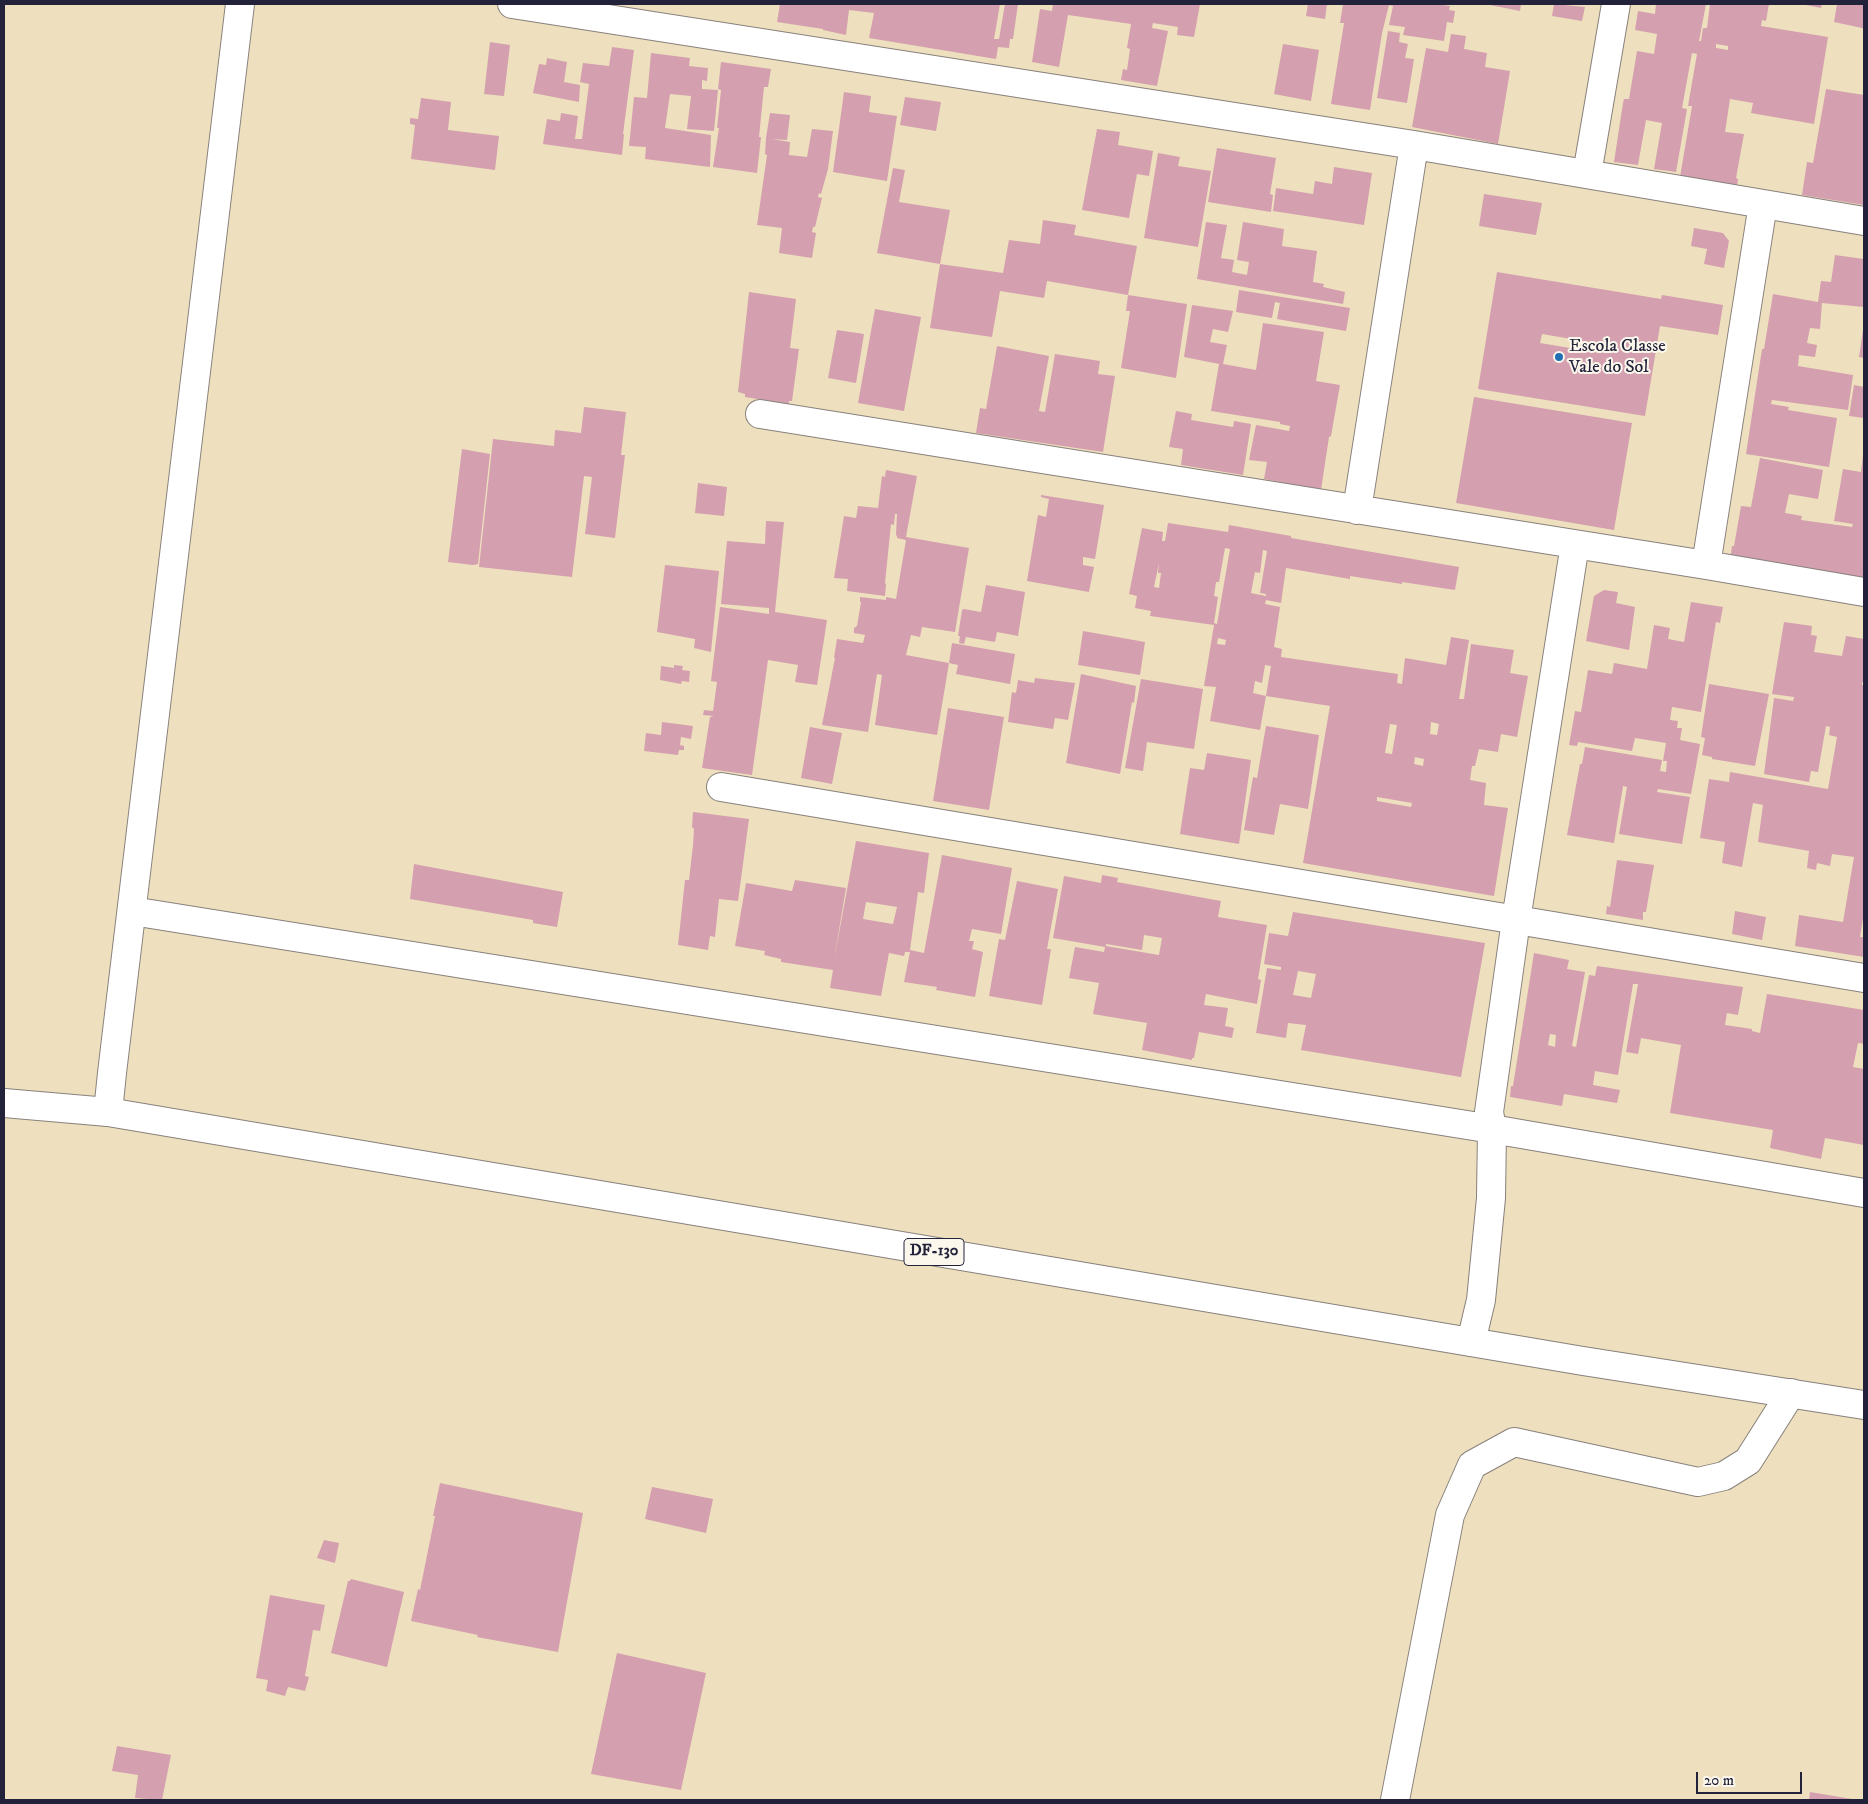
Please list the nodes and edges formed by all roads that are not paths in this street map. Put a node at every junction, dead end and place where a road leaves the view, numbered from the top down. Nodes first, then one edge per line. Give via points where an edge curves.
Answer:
1 (240, 4) edge
2 (512, 4) edge
3 (1616, 4) edge
4 (1414, 145) junction
5 (1587, 174) junction
6 (1764, 204) junction
7 (1864, 221) edge
8 (760, 414) dead end
9 (1357, 510) junction
10 (1575, 544) junction
11 (1706, 565) junction
12 (1864, 592) edge
13 (721, 787) dead end
14 (132, 911) junction
15 (1516, 920) junction
16 (1864, 978) edge
17 (4, 1103) edge
18 (108, 1112) junction
19 (1492, 1129) junction
20 (1864, 1192) edge
21 (1471, 1342) junction
22 (1791, 1394) junction
23 (1864, 1405) edge
24 (1395, 1800) edge

1 - 14 street
2 - 4 street
3 - 5 street
4 - 5 street
4 - 9 street
5 - 6 street
6 - 7 street
6 - 11 street
8 - 9 street
9 - 10 street
10 - 11 street
10 - 15 street
11 - 12 street
13 - 15 street
14 - 18 street
14 - 19 street
15 - 16 street
15 - 19 street via 1489,1112
17 - 18 street, DF-130
18 - 21 street, DF-130
19 - 20 street
19 - 21 street via 1491,1198 1485,1263 1481,1300
21 - 22 street, DF-130
22 - 23 street, DF-130
22 - 24 street via 1748,1461 1724,1476 1698,1482 1514,1442 1472,1465 1450,1515

